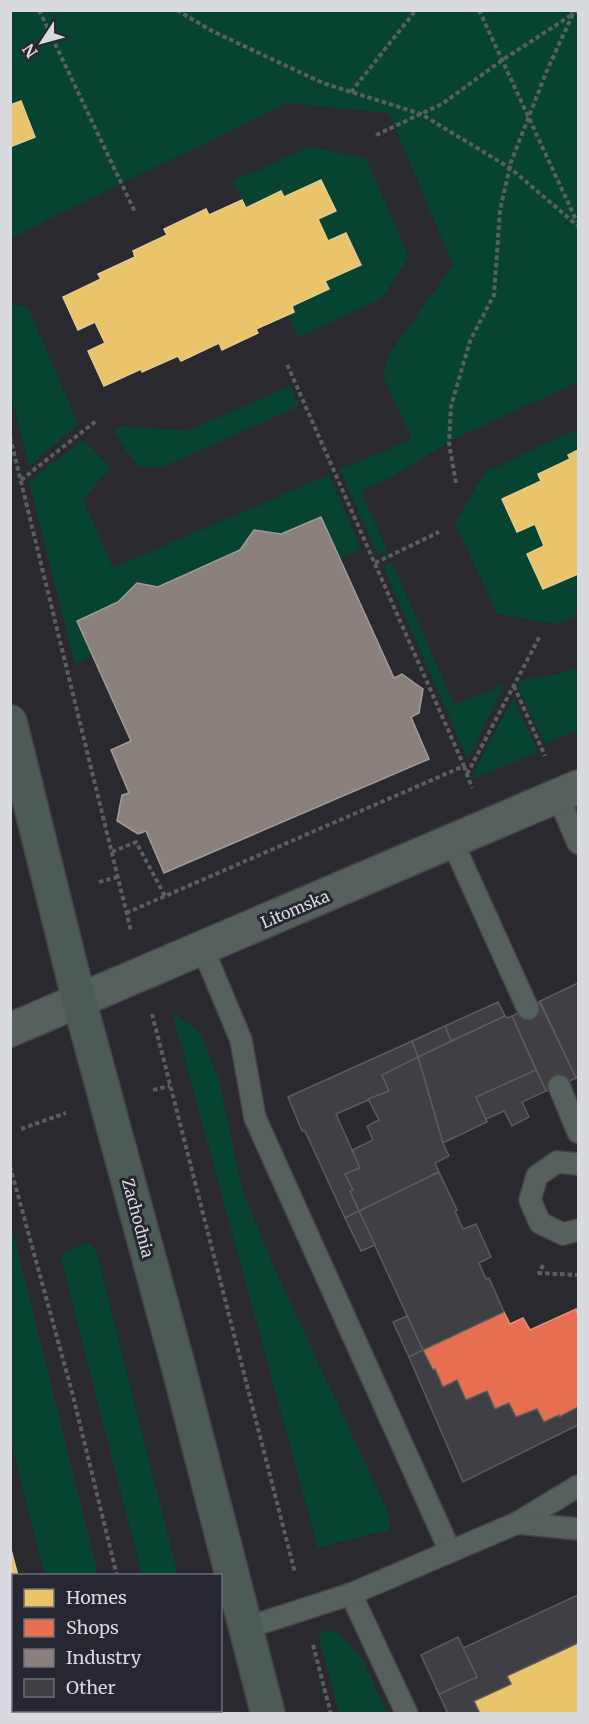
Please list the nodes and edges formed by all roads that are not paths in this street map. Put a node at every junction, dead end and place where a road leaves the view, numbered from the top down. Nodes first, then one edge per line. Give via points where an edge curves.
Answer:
1 (10, 722) edge
2 (566, 792) edge
3 (452, 842) junction
4 (579, 843) edge
5 (203, 949) junction
6 (79, 1000) junction
7 (528, 1009) dead end
8 (10, 1030) edge
9 (559, 1086) dead end
10 (579, 1132) edge
11 (579, 1164) edge
12 (579, 1230) edge
13 (579, 1486) edge
14 (517, 1523) junction
15 (579, 1529) edge
16 (450, 1551) junction
17 (351, 1594) junction
18 (246, 1628) junction
19 (268, 1713) edge
20 (407, 1713) edge

1 - 6 street, Zachodnia
2 - 3 street, Litomska
2 - 4 lane
3 - 5 street, Litomska
3 - 7 lane
5 - 6 street, Litomska
5 - 16 lane via 241,1040 255,1118
6 - 8 street, Litomska
6 - 18 street, Zachodnia
9 - 10 lane
11 - 12 lane via 557,1162 537,1176 530,1200 540,1223 563,1234
13 - 14 lane
14 - 15 lane
14 - 16 lane
16 - 17 lane
17 - 18 lane
17 - 20 lane
18 - 19 street, Zachodnia

